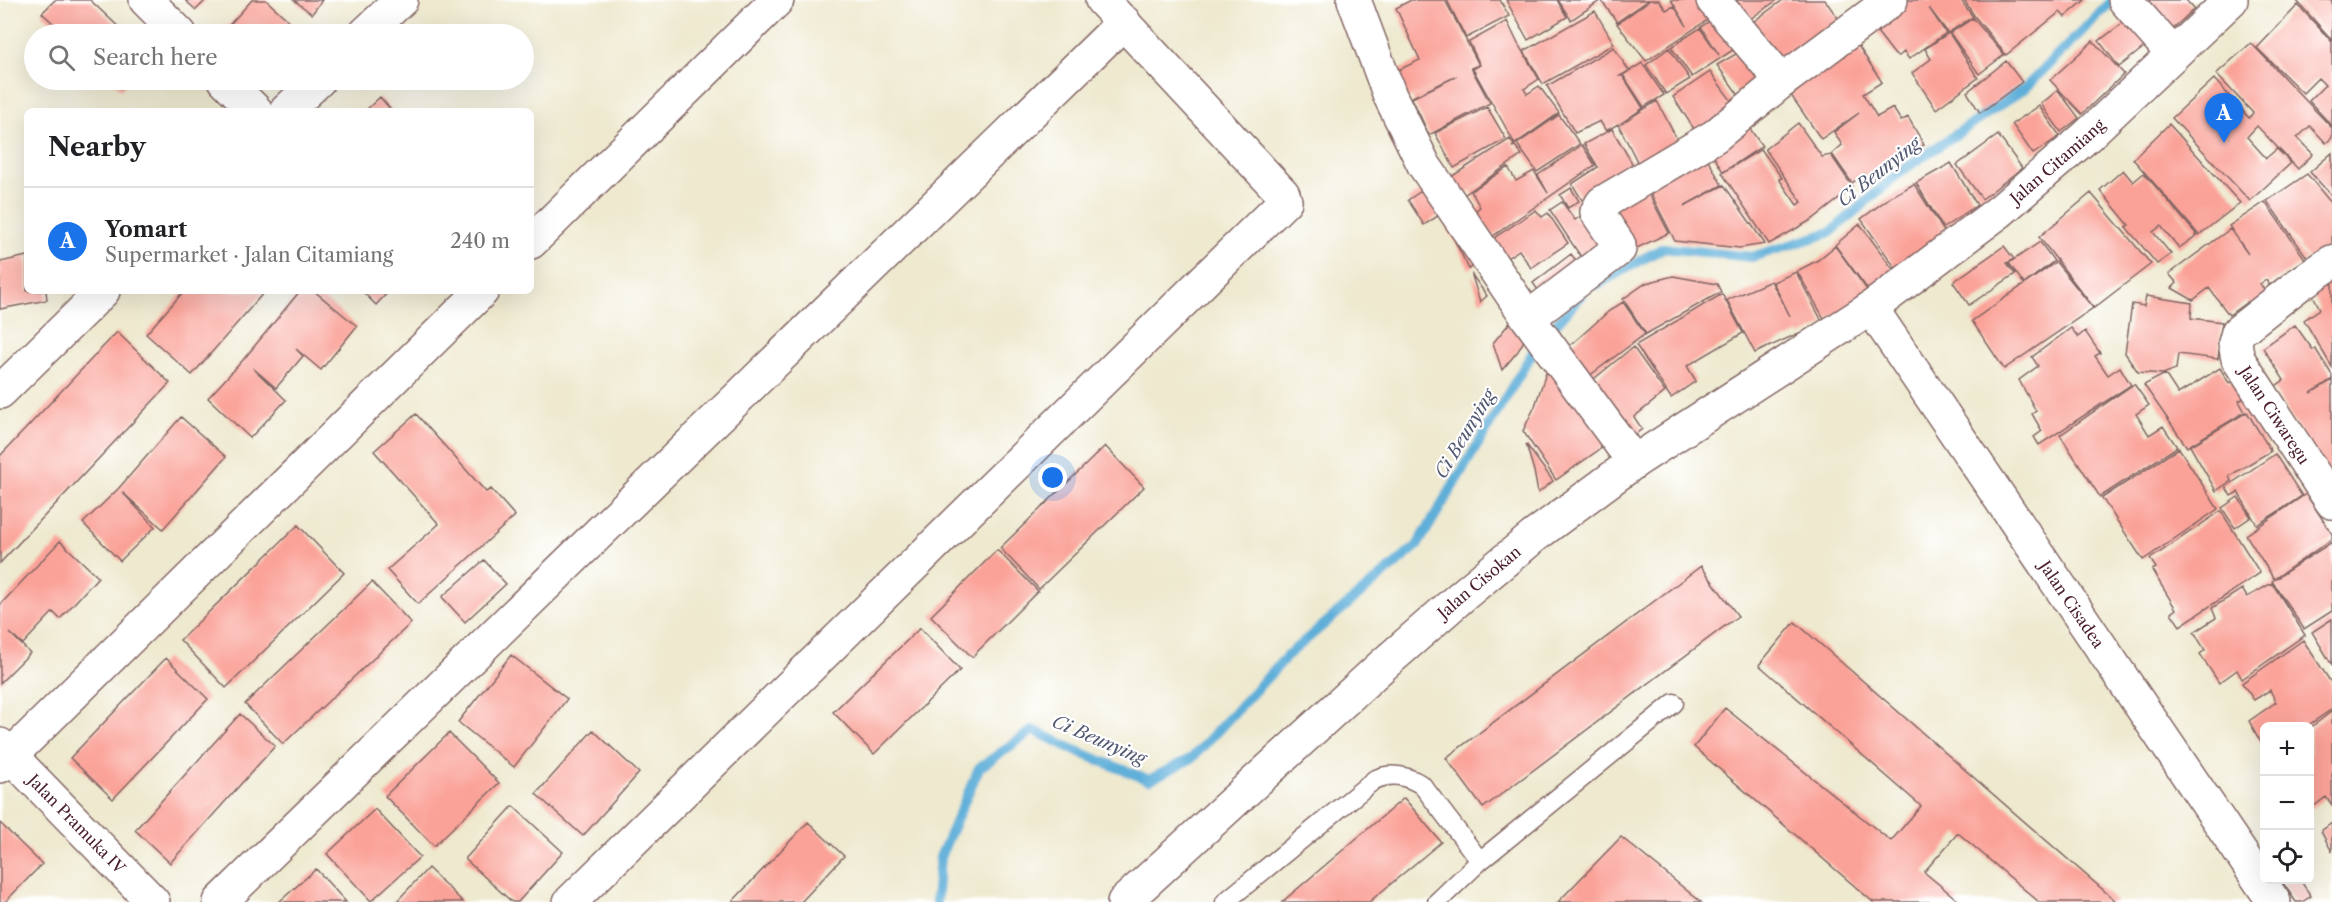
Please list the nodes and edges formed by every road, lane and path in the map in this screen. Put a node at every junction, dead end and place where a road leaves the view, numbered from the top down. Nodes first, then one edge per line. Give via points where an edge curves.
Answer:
1 (146, 0) edge
2 (400, 0) edge
3 (777, 0) edge
4 (1354, 0) edge
5 (1713, 0) edge
6 (1891, 0) edge
7 (2231, 0) edge
8 (2130, 5) edge
9 (1113, 11) edge
10 (170, 24) edge
11 (375, 24) edge
12 (2173, 54) junction
13 (1782, 81) junction
14 (235, 90) edge
15 (308, 90) edge
16 (253, 108) edge
17 (289, 108) edge
18 (534, 239) edge
19 (2332, 262) edge
20 (100, 294) edge
21 (479, 294) edge
22 (1871, 308) junction
23 (1531, 321) junction
24 (0, 392) edge
25 (1634, 462) junction
26 (2330, 495) edge
27 (1674, 703) dead end
28 (4, 756) edge
29 (1480, 861) junction
30 (153, 902) edge
31 (220, 902) edge
32 (570, 902) edge
33 (1124, 902) edge
34 (1225, 902) edge
35 (1437, 902) edge
36 (2274, 902) edge

1 - 10 street
2 - 11 street
3 - 18 street
4 - 23 street via 1390,96 1424,165
5 - 13 street
6 - 13 street
7 - 12 street, Jalan Citamiang
8 - 12 street
9 - 31 street
9 - 32 street via 1283,194 1285,201
12 - 22 street, Jalan Citamiang via 2000,211
13 - 23 street via 1714,136 1602,203 1598,212 1619,249
14 - 16 street
15 - 17 street
19 - 26 street, Jalan Ciwaregu via 2251,320 2238,332 2235,343 2238,359
20 - 24 street
21 - 28 street
22 - 25 street, Jalan Cisokan
22 - 36 street, Jalan Cisadea
23 - 25 street
25 - 33 street, Jalan Cisokan via 1462,596
27 - 29 lane
28 - 30 street, Jalan Pramuka IV
29 - 34 lane via 1422,785 1396,774 1383,776
29 - 35 lane

